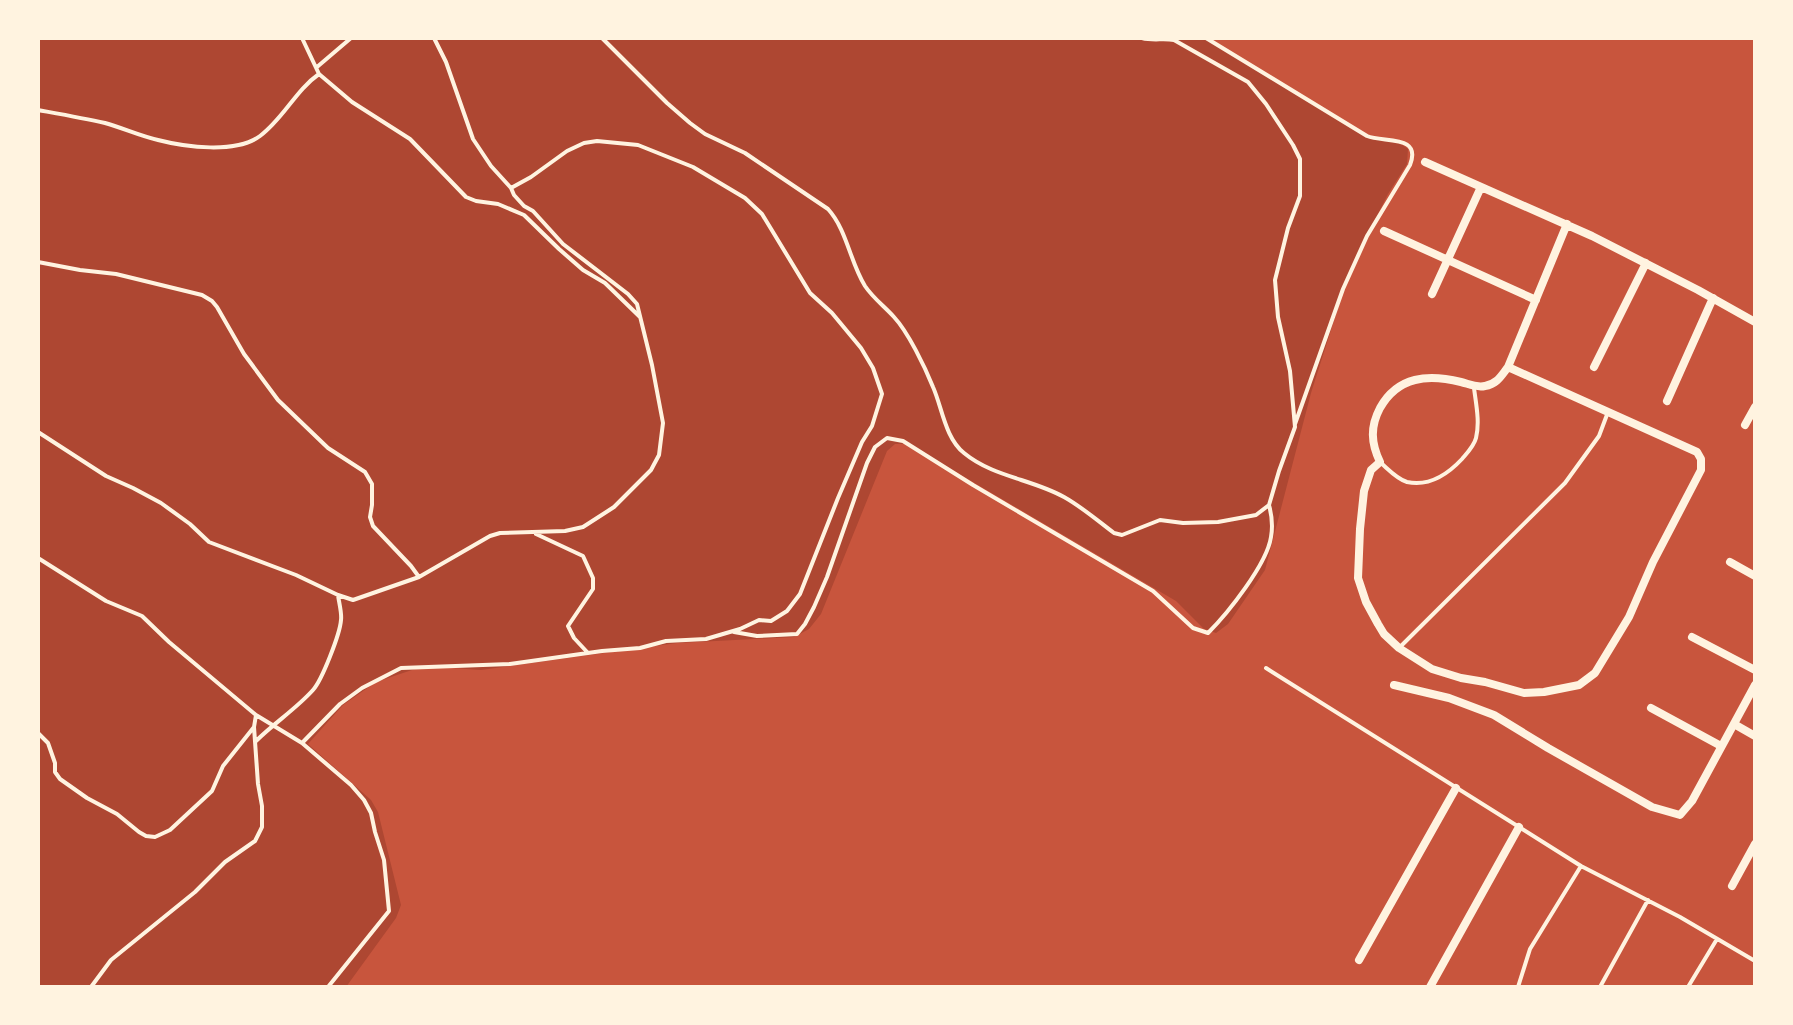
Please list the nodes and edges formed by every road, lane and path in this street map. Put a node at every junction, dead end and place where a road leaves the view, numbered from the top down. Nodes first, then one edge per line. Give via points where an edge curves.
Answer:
1 (302, 38) edge
2 (351, 38) edge
3 (434, 38) edge
4 (602, 38) edge
5 (1142, 38) edge
6 (1206, 38) edge
7 (317, 67) junction
8 (319, 74) junction
9 (38, 110) edge
10 (1425, 162) dead end
11 (1481, 187) junction
12 (511, 188) junction
13 (524, 206) junction
14 (524, 215) junction
15 (1567, 224) junction
16 (1384, 231) dead end
17 (1447, 259) junction
18 (38, 262) edge
19 (1646, 263) junction
20 (607, 281) junction
21 (1432, 294) dead end
22 (1713, 298) junction
23 (1536, 300) junction
24 (642, 319) junction
25 (1755, 322) edge
26 (1508, 367) junction
27 (1594, 367) dead end
28 (1473, 386) junction
29 (1667, 401) dead end
30 (1755, 407) edge
31 (1608, 411) junction
32 (1745, 425) dead end
33 (1294, 427) junction
34 (38, 432) edge
35 (1380, 462) junction
36 (1269, 505) junction
37 (534, 533) junction
38 (38, 558) edge
39 (1730, 562) dead end
40 (1755, 576) edge
41 (419, 577) junction
42 (338, 595) junction
43 (731, 631) junction
44 (1692, 637) dead end
45 (1399, 648) junction
46 (588, 653) junction
47 (1266, 668) dead end
48 (1755, 670) edge
49 (1394, 685) dead end
50 (1755, 685) edge
51 (1651, 708) dead end
52 (256, 715) junction
53 (1734, 724) junction
54 (271, 726) junction
55 (254, 727) junction
56 (38, 733) edge
57 (1755, 736) edge
58 (256, 741) junction
59 (302, 743) junction
60 (1721, 746) junction
61 (1456, 788) junction
62 (1519, 827) junction
63 (1755, 844) edge
64 (1581, 866) junction
65 (1732, 886) dead end
66 (1648, 900) junction
67 (1717, 939) junction
68 (1359, 960) dead end
69 (1755, 961) edge
70 (337, 975) junction
71 (91, 987) edge
72 (328, 987) edge
73 (337, 987) edge
74 (1430, 987) edge
75 (1518, 987) edge
76 (1600, 987) edge
77 (1688, 987) edge

1 - 7 lane
2 - 7 lane
3 - 12 lane via 473,139
4 - 36 lane via 690,123 745,153 835,216 855,268 908,338 963,452 997,473 1063,496 1122,535 1160,520 1218,522 1256,515
5 - 33 lane via 1174,40 1248,82 1300,159 1300,196 1275,280
6 - 33 lane via 1367,136 1399,140 1413,156 1343,289
7 - 8 lane
8 - 9 lane via 259,137 221,147 154,140 112,125
8 - 14 lane via 410,139 466,197
10 - 11 street
11 - 15 street
11 - 17 street
12 - 13 lane
12 - 43 lane via 567,151 597,141 638,145 693,167 762,214 810,293 873,368 882,394 872,426 800,594 771,621
13 - 14 lane
13 - 20 lane
14 - 20 lane via 583,270
15 - 19 street
15 - 23 street
16 - 17 street
17 - 21 street
17 - 23 street
18 - 41 lane via 133,277 212,301 278,400 328,448 365,472 372,484 373,526
19 - 22 street
19 - 27 street
20 - 24 lane
20 - 24 lane via 628,294
22 - 25 street
22 - 29 street
23 - 26 street
24 - 37 lane via 663,423 659,455 614,507 583,527
26 - 28 street via 1493,384
26 - 31 street
28 - 35 street via 1424,378 1402,384 1387,397 1374,421 1372,437
28 - 35 lane via 1477,436 1450,472 1432,481 1407,482
30 - 32 street
31 - 45 lane via 1599,436 1565,483
31 - 45 street via 1697,452 1701,470 1629,617 1595,673 1579,685 1524,693 1432,669
33 - 36 lane
34 - 42 lane via 106,476 161,503 209,542
35 - 45 street via 1371,470 1364,491 1358,578 1378,624
36 - 43 lane via 1271,540 1260,564 1208,633 1193,628 1153,591 903,441 887,438 867,463 827,577 797,634
37 - 41 lane via 490,536
37 - 46 lane via 583,556 589,566 593,589 568,626
38 - 52 lane via 94,594 142,616
39 - 40 street
41 - 42 lane via 353,600
42 - 54 lane via 341,620 318,683
43 - 46 lane via 706,639
44 - 48 street
46 - 59 lane via 510,664 401,668 340,704
47 - 61 lane
49 - 60 street via 1494,715 1652,807 1680,815
50 - 53 street
51 - 60 street
52 - 54 lane
52 - 55 lane
53 - 57 street
53 - 60 street
54 - 58 lane
54 - 59 lane
55 - 56 lane via 223,766 212,791 155,837 139,832 60,779 48,743
55 - 58 lane
58 - 71 lane via 262,827 255,841 111,960
59 - 70 lane via 364,800 384,860 389,911
61 - 62 lane
61 - 68 street
62 - 64 lane
62 - 74 street
63 - 65 street
64 - 66 lane
64 - 75 lane via 1530,949
66 - 67 lane
66 - 76 lane
67 - 69 lane
67 - 77 lane
70 - 72 lane
70 - 73 lane

